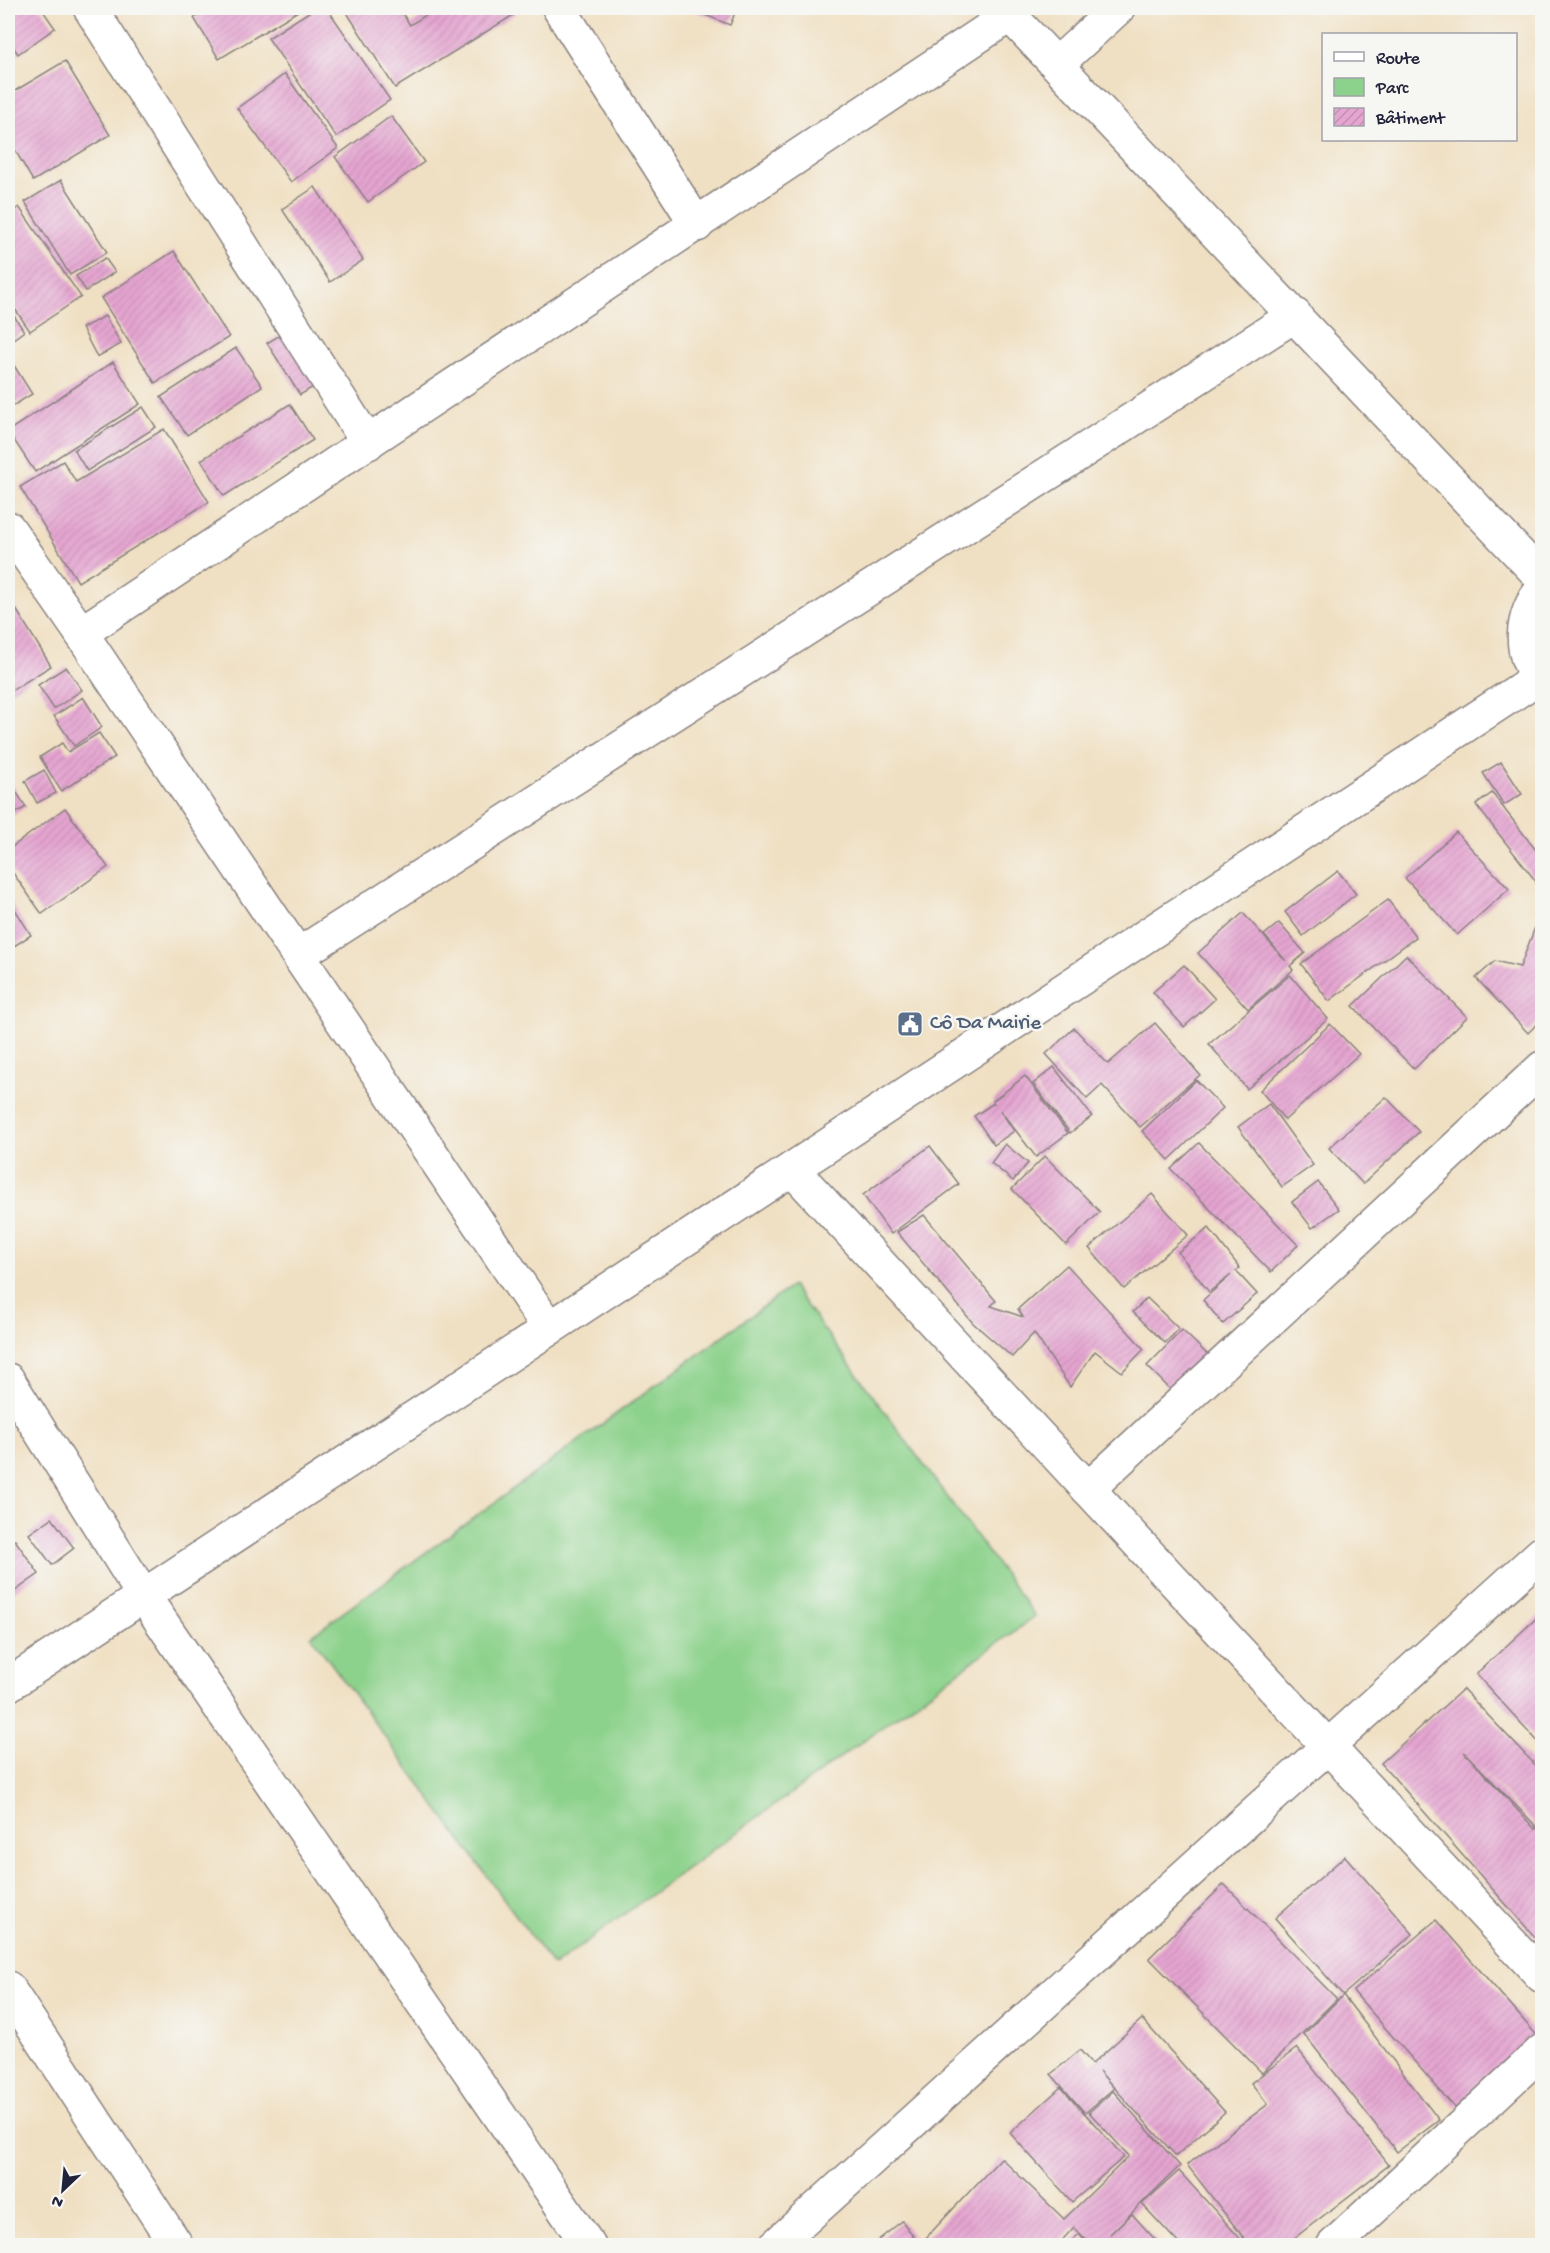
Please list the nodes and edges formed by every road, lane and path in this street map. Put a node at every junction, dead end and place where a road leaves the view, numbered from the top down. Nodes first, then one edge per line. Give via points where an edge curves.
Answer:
1 (90, 8) edge
2 (558, 8) edge
3 (1118, 8) edge
4 (1007, 11) edge
5 (1057, 64) junction
6 (697, 225) junction
7 (1294, 315) junction
8 (368, 443) junction
9 (11, 541) edge
10 (1542, 578) edge
11 (1542, 590) edge
12 (81, 633) junction
13 (1541, 679) edge
14 (298, 955) junction
15 (1542, 1068) edge
16 (792, 1169) junction
17 (549, 1328) junction
18 (8, 1380) edge
19 (1088, 1489) junction
20 (1542, 1553) edge
21 (143, 1595) junction
22 (8, 1685) edge
23 (1329, 1747) junction
24 (1542, 1976) edge
25 (8, 1988) edge
26 (1542, 2051) edge
27 (177, 2246) edge
28 (589, 2246) edge
29 (775, 2246) edge
30 (1333, 2246) edge

1 - 8 street
2 - 6 street
3 - 5 street
4 - 5 street
4 - 6 street
5 - 7 street
6 - 8 street
7 - 10 street
7 - 14 street
8 - 12 street
9 - 12 street
11 - 13 street via 1526,618 1524,638 1528,659
12 - 14 street
13 - 16 street
14 - 17 street
15 - 19 street
16 - 17 street
16 - 19 street
17 - 21 street
18 - 21 street
19 - 23 street
20 - 23 street
21 - 22 street
21 - 28 street
23 - 24 street
23 - 29 street
25 - 27 street
26 - 30 street

